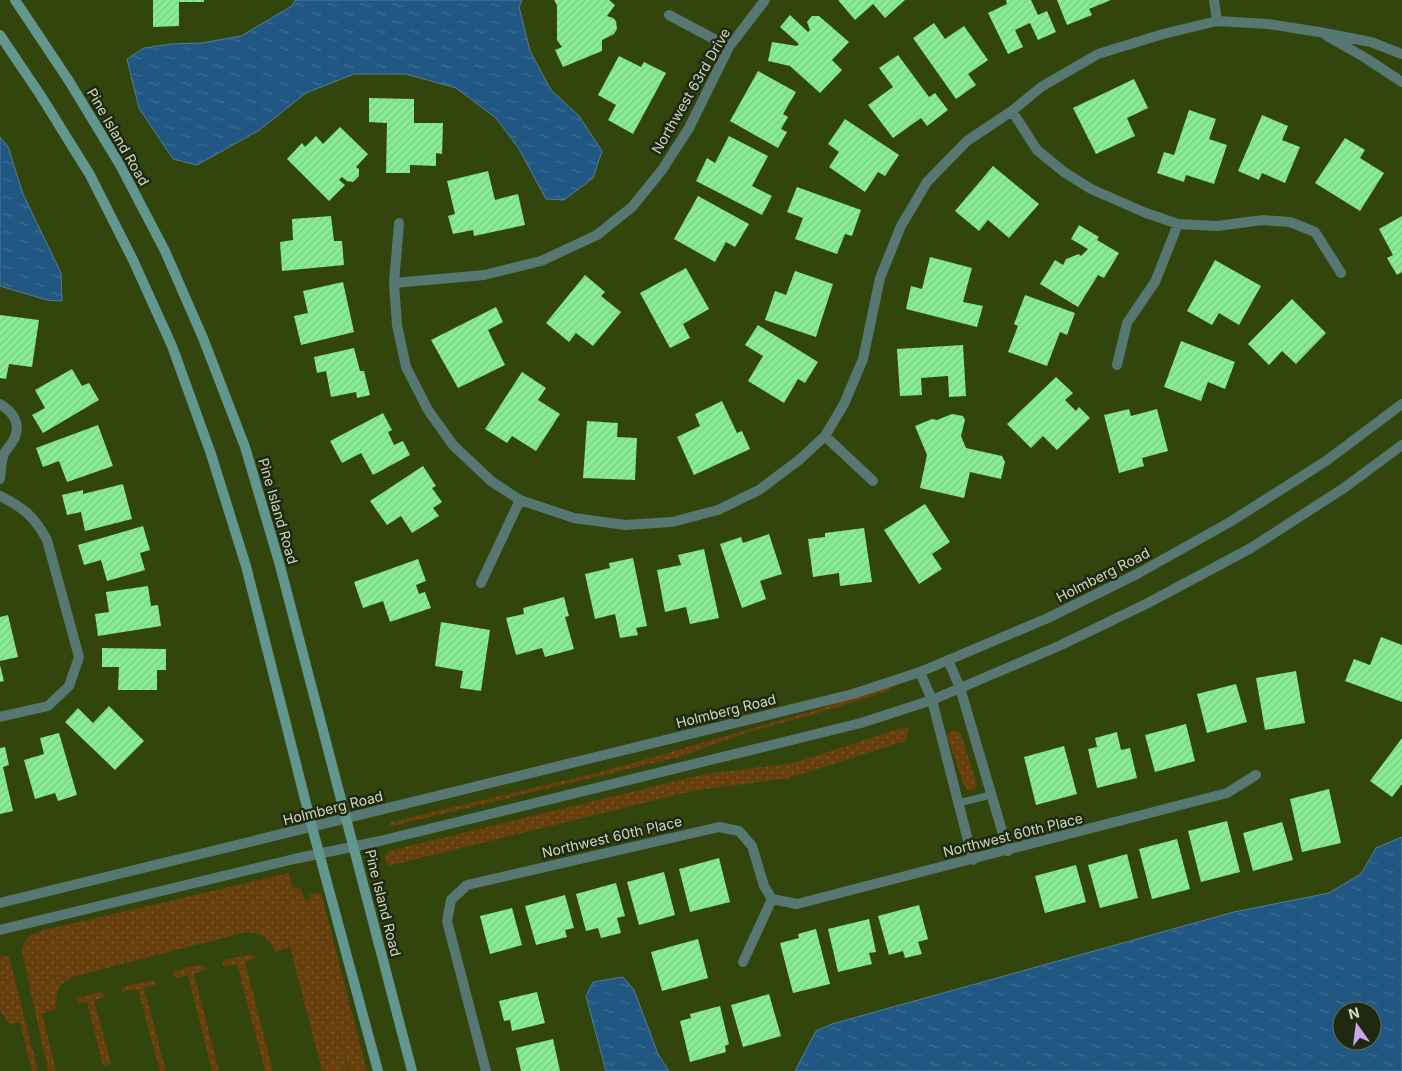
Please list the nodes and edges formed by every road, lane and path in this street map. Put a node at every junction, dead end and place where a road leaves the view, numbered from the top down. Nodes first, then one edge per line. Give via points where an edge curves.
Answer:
1 (15, 0) edge
2 (765, 0) edge
3 (1214, 0) edge
4 (669, 15) dead end
5 (1217, 21) junction
6 (1319, 32) junction
7 (0, 35) edge
8 (729, 47) junction
9 (1402, 54) edge
10 (1402, 82) edge
11 (1012, 111) junction
12 (399, 223) dead end
13 (1178, 224) junction
14 (1341, 273) dead end
15 (394, 283) junction
16 (1117, 365) dead end
17 (0, 404) edge
18 (1402, 404) edge
19 (825, 436) junction
20 (1402, 445) edge
21 (0, 478) edge
22 (873, 481) dead end
23 (0, 496) edge
24 (520, 500) junction
25 (481, 583) dead end
26 (948, 660) junction
27 (920, 672) junction
28 (960, 688) junction
29 (932, 700) junction
30 (0, 717) edge
31 (1256, 775) dead end
32 (991, 795) junction
33 (958, 803) junction
34 (347, 818) junction
35 (312, 827) junction
36 (354, 846) junction
37 (1008, 851) junction
38 (320, 854) junction
39 (973, 860) junction
40 (772, 899) junction
41 (0, 903) edge
42 (0, 930) edge
43 (743, 962) dead end
44 (378, 1071) edge
45 (412, 1071) edge
46 (486, 1071) edge

1 - 34 main road, Pine Island Road via 120,164 165,251 203,338 245,447
2 - 8 street, Northwest 63rd Drive
3 - 5 street
4 - 8 street
5 - 6 street
5 - 11 street via 1098,54 1041,87
6 - 9 street via 1371,42
6 - 10 street
7 - 35 main road via 90,175 172,346 211,454 246,566
8 - 15 street, Northwest 63rd Drive via 689,128 662,170 632,207 597,235 541,261 484,275
11 - 13 street via 1037,150 1064,172 1091,189
11 - 19 street via 967,141 927,182 901,226 880,278 863,359 844,404
12 - 15 street
13 - 14 street via 1218,226 1263,220 1290,222 1315,232
13 - 16 street via 1155,282 1127,323
15 - 24 street via 397,325 406,367 428,410 453,445 491,481
17 - 21 street via 13,414 17,430 4,455
18 - 26 street, Holmberg Road via 1326,462 1230,522 1137,574 1048,618
19 - 22 street
19 - 24 street via 759,490 718,510 672,522 624,525 574,518
20 - 28 street via 1344,488 1250,548 1148,604
23 - 30 street via 19,506 37,522 47,540 79,658 69,686 48,706
24 - 25 street
26 - 27 street, Holmberg Road
26 - 28 street
27 - 29 street
27 - 34 street, Holmberg Road via 852,694
28 - 29 street
28 - 32 street
29 - 33 street
29 - 36 street via 861,722
31 - 37 street, Northwest 60th Place via 1227,794
32 - 33 lane
32 - 37 street
33 - 39 street
34 - 35 street, Holmberg Road
34 - 36 main road, Pine Island Road
35 - 38 main road
35 - 41 street, Holmberg Road
36 - 38 street
36 - 45 main road, Pine Island Road
37 - 39 street, Northwest 60th Place
38 - 42 street
38 - 44 main road
39 - 40 street, Northwest 60th Place via 797,904
40 - 43 street
40 - 46 street, Northwest 60th Place via 764,886 752,846 739,831 719,827 467,885 450,900 447,921

